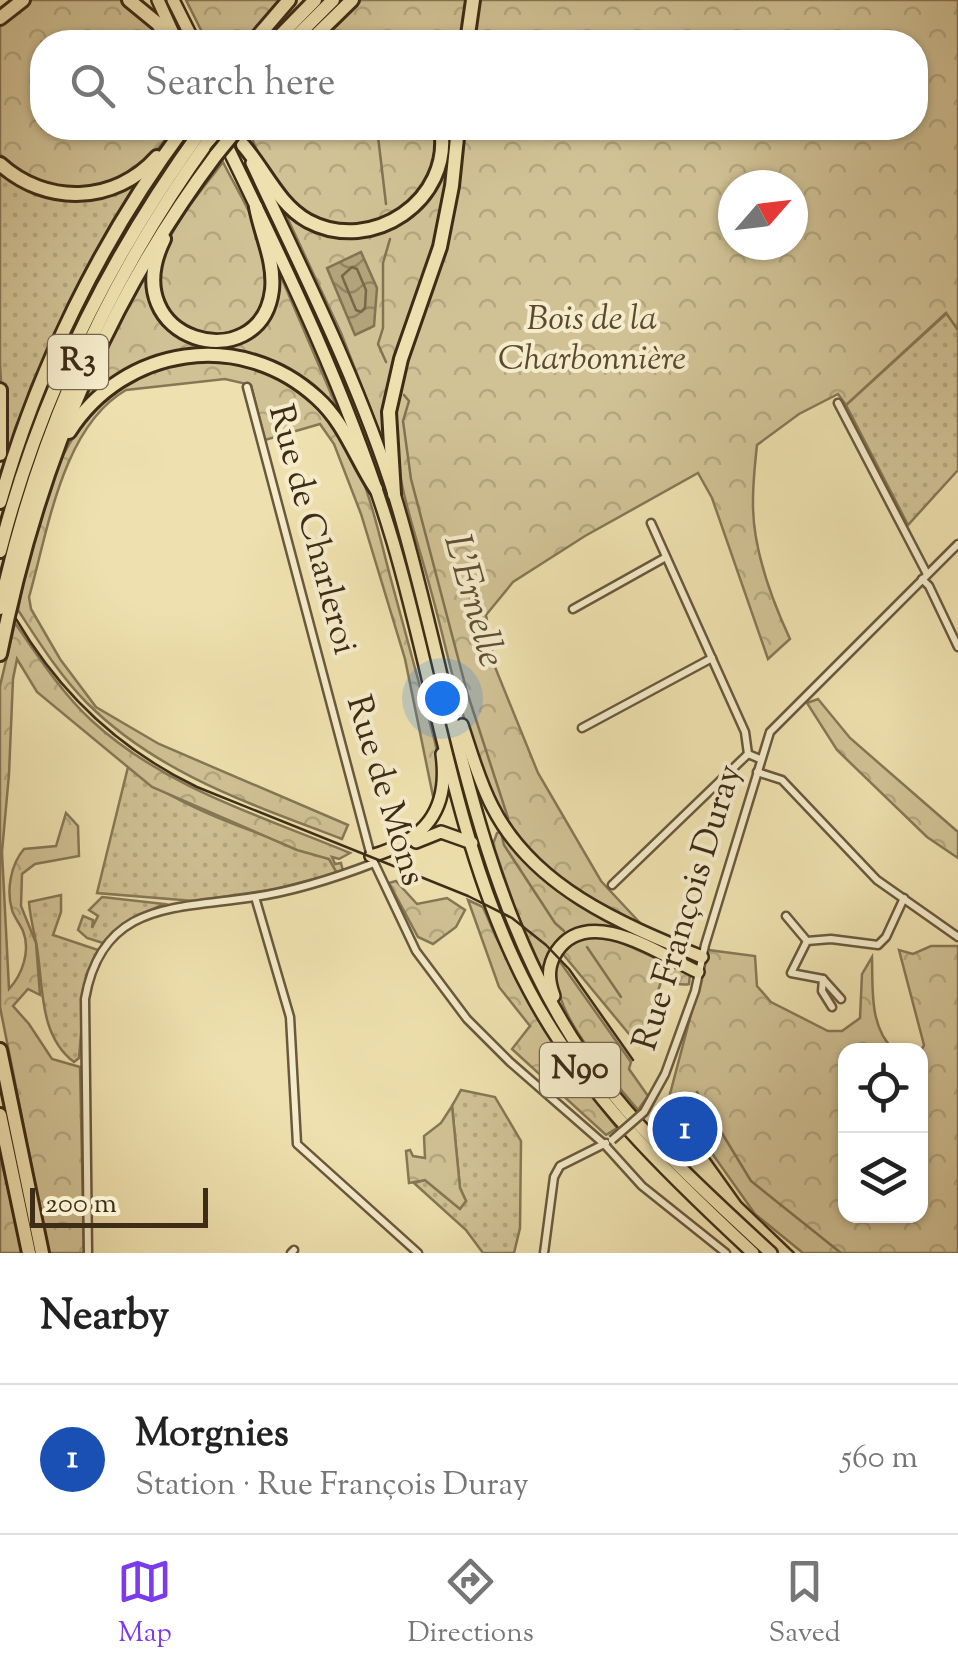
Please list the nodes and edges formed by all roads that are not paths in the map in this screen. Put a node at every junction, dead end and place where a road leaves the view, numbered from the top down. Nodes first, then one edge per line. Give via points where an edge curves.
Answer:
1 (23, 0) edge
2 (129, 0) edge
3 (150, 0) edge
4 (158, 0) edge
5 (289, 0) edge
6 (297, 0) edge
7 (315, 0) edge
8 (334, 0) edge
9 (352, 0) edge
10 (474, 0) edge
11 (175, 2) edge
12 (0, 18) edge
13 (168, 24) junction
14 (266, 29) joint
15 (164, 30) edge
16 (170, 30) edge
17 (188, 30) edge
18 (286, 30) edge
19 (303, 30) edge
20 (321, 30) edge
21 (469, 30) edge
22 (201, 140) edge
23 (202, 140) edge
24 (224, 140) edge
25 (227, 140) edge
26 (241, 140) edge
27 (442, 140) edge
28 (457, 140) edge
29 (173, 142) joint
30 (243, 145) junction
31 (0, 164) edge
32 (180, 206) junction
33 (256, 207) junction
34 (247, 387) dead end
35 (0, 390) edge
36 (838, 402) dead end
37 (57, 451) junction
38 (0, 454) edge
39 (376, 489) junction
40 (394, 494) junction
41 (0, 502) edge
42 (651, 522) dead end
43 (958, 544) edge
44 (0, 551) edge
45 (666, 558) junction
46 (924, 577) junction
47 (0, 608) edge
48 (572, 610) dead end
49 (958, 647) edge
50 (0, 654) edge
51 (712, 658) junction
52 (444, 676) junction
53 (326, 685) joint
54 (582, 728) dead end
55 (442, 730) junction
56 (748, 754) junction
57 (760, 758) junction
58 (756, 772) junction
59 (472, 843) junction
60 (372, 859) junction
61 (612, 885) dead end
62 (255, 897) junction
63 (904, 898) junction
64 (786, 916) dead end
65 (958, 937) edge
66 (807, 941) junction
67 (702, 958) junction
68 (698, 972) junction
69 (823, 979) junction
70 (841, 999) dead end
71 (832, 1007) dead end
72 (563, 1024) junction
73 (0, 1050) edge
74 (0, 1115) edge
75 (608, 1142) junction
76 (29, 1253) edge
77 (42, 1253) edge
78 (88, 1253) edge
79 (418, 1253) edge
80 (544, 1253) edge
81 (726, 1253) edge
82 (753, 1253) edge
83 (770, 1253) edge

1 - 12 highway
2 - 15 highway
3 - 13 highway
4 - 13 highway
5 - 14 highway
6 - 14 highway
7 - 18 highway
8 - 19 highway
9 - 20 highway
10 - 21 highway
11 - 17 highway
13 - 16 highway
22 - 44 highway, R3 via 132,231 75,338 30,450
23 - 47 highway, R3 via 78,360 30,489
24 - 33 highway, N90
25 - 32 highway, bridge
26 - 30 highway, N90
27 - 30 highway via 423,198 387,224 357,231 326,228 295,212
28 - 40 highway via 440,247 389,412
29 - 31 highway via 129,182 78,196 28,185
29 - 41 highway via 64,333
30 - 40 highway, N90 via 337,346
32 - 33 highway via 155,267 156,302 172,326 212,342 252,326 270,300 272,268
32 - 37 highway via 98,347
33 - 39 highway, N90 via 330,368
34 - 53 street, Rue de Charleroi
35 - 38 highway
36 - 46 street
37 - 39 highway via 88,405 120,379 158,361 218,354 272,368 318,399 344,430
37 - 50 highway
39 - 55 highway, N90
40 - 52 highway, N90
42 - 45 street
43 - 46 street, Rue François Duray
45 - 48 street
45 - 51 street
46 - 49 street
46 - 57 street, Rue François Duray via 777,724
51 - 54 street
51 - 56 street
52 - 67 highway via 484,790 522,850 580,899
52 - 72 highway, N90 via 498,883
53 - 60 street, Rue de Mons
55 - 59 highway, N90
55 - 60 highway via 444,784 436,812 418,835
56 - 57 street
56 - 61 street
57 - 58 street, Rue François Duray
58 - 63 street via 782,780 877,880
58 - 67 street, Rue François Duray
59 - 60 highway via 428,834
59 - 82 highway, N90 via 508,946 580,1070 650,1155
60 - 62 street via 328,879
60 - 75 street, Rue de Mons via 416,951 443,990 510,1062
62 - 78 street via 143,915 98,958 85,999
62 - 79 street via 290,1017 298,1144
63 - 65 street
63 - 66 street via 878,944
64 - 66 street
66 - 69 street via 791,973
67 - 68 street, Rue François Duray
68 - 72 highway via 612,933 583,930 550,963
68 - 75 street, Rue François Duray, bridge via 665,1074 644,1112
69 - 70 street
69 - 71 street
72 - 83 highway, N90 via 658,1146
73 - 77 highway
74 - 76 highway
75 - 80 street, Rue François Duray via 560,1166
75 - 81 street, Rue de Mons via 642,1186

